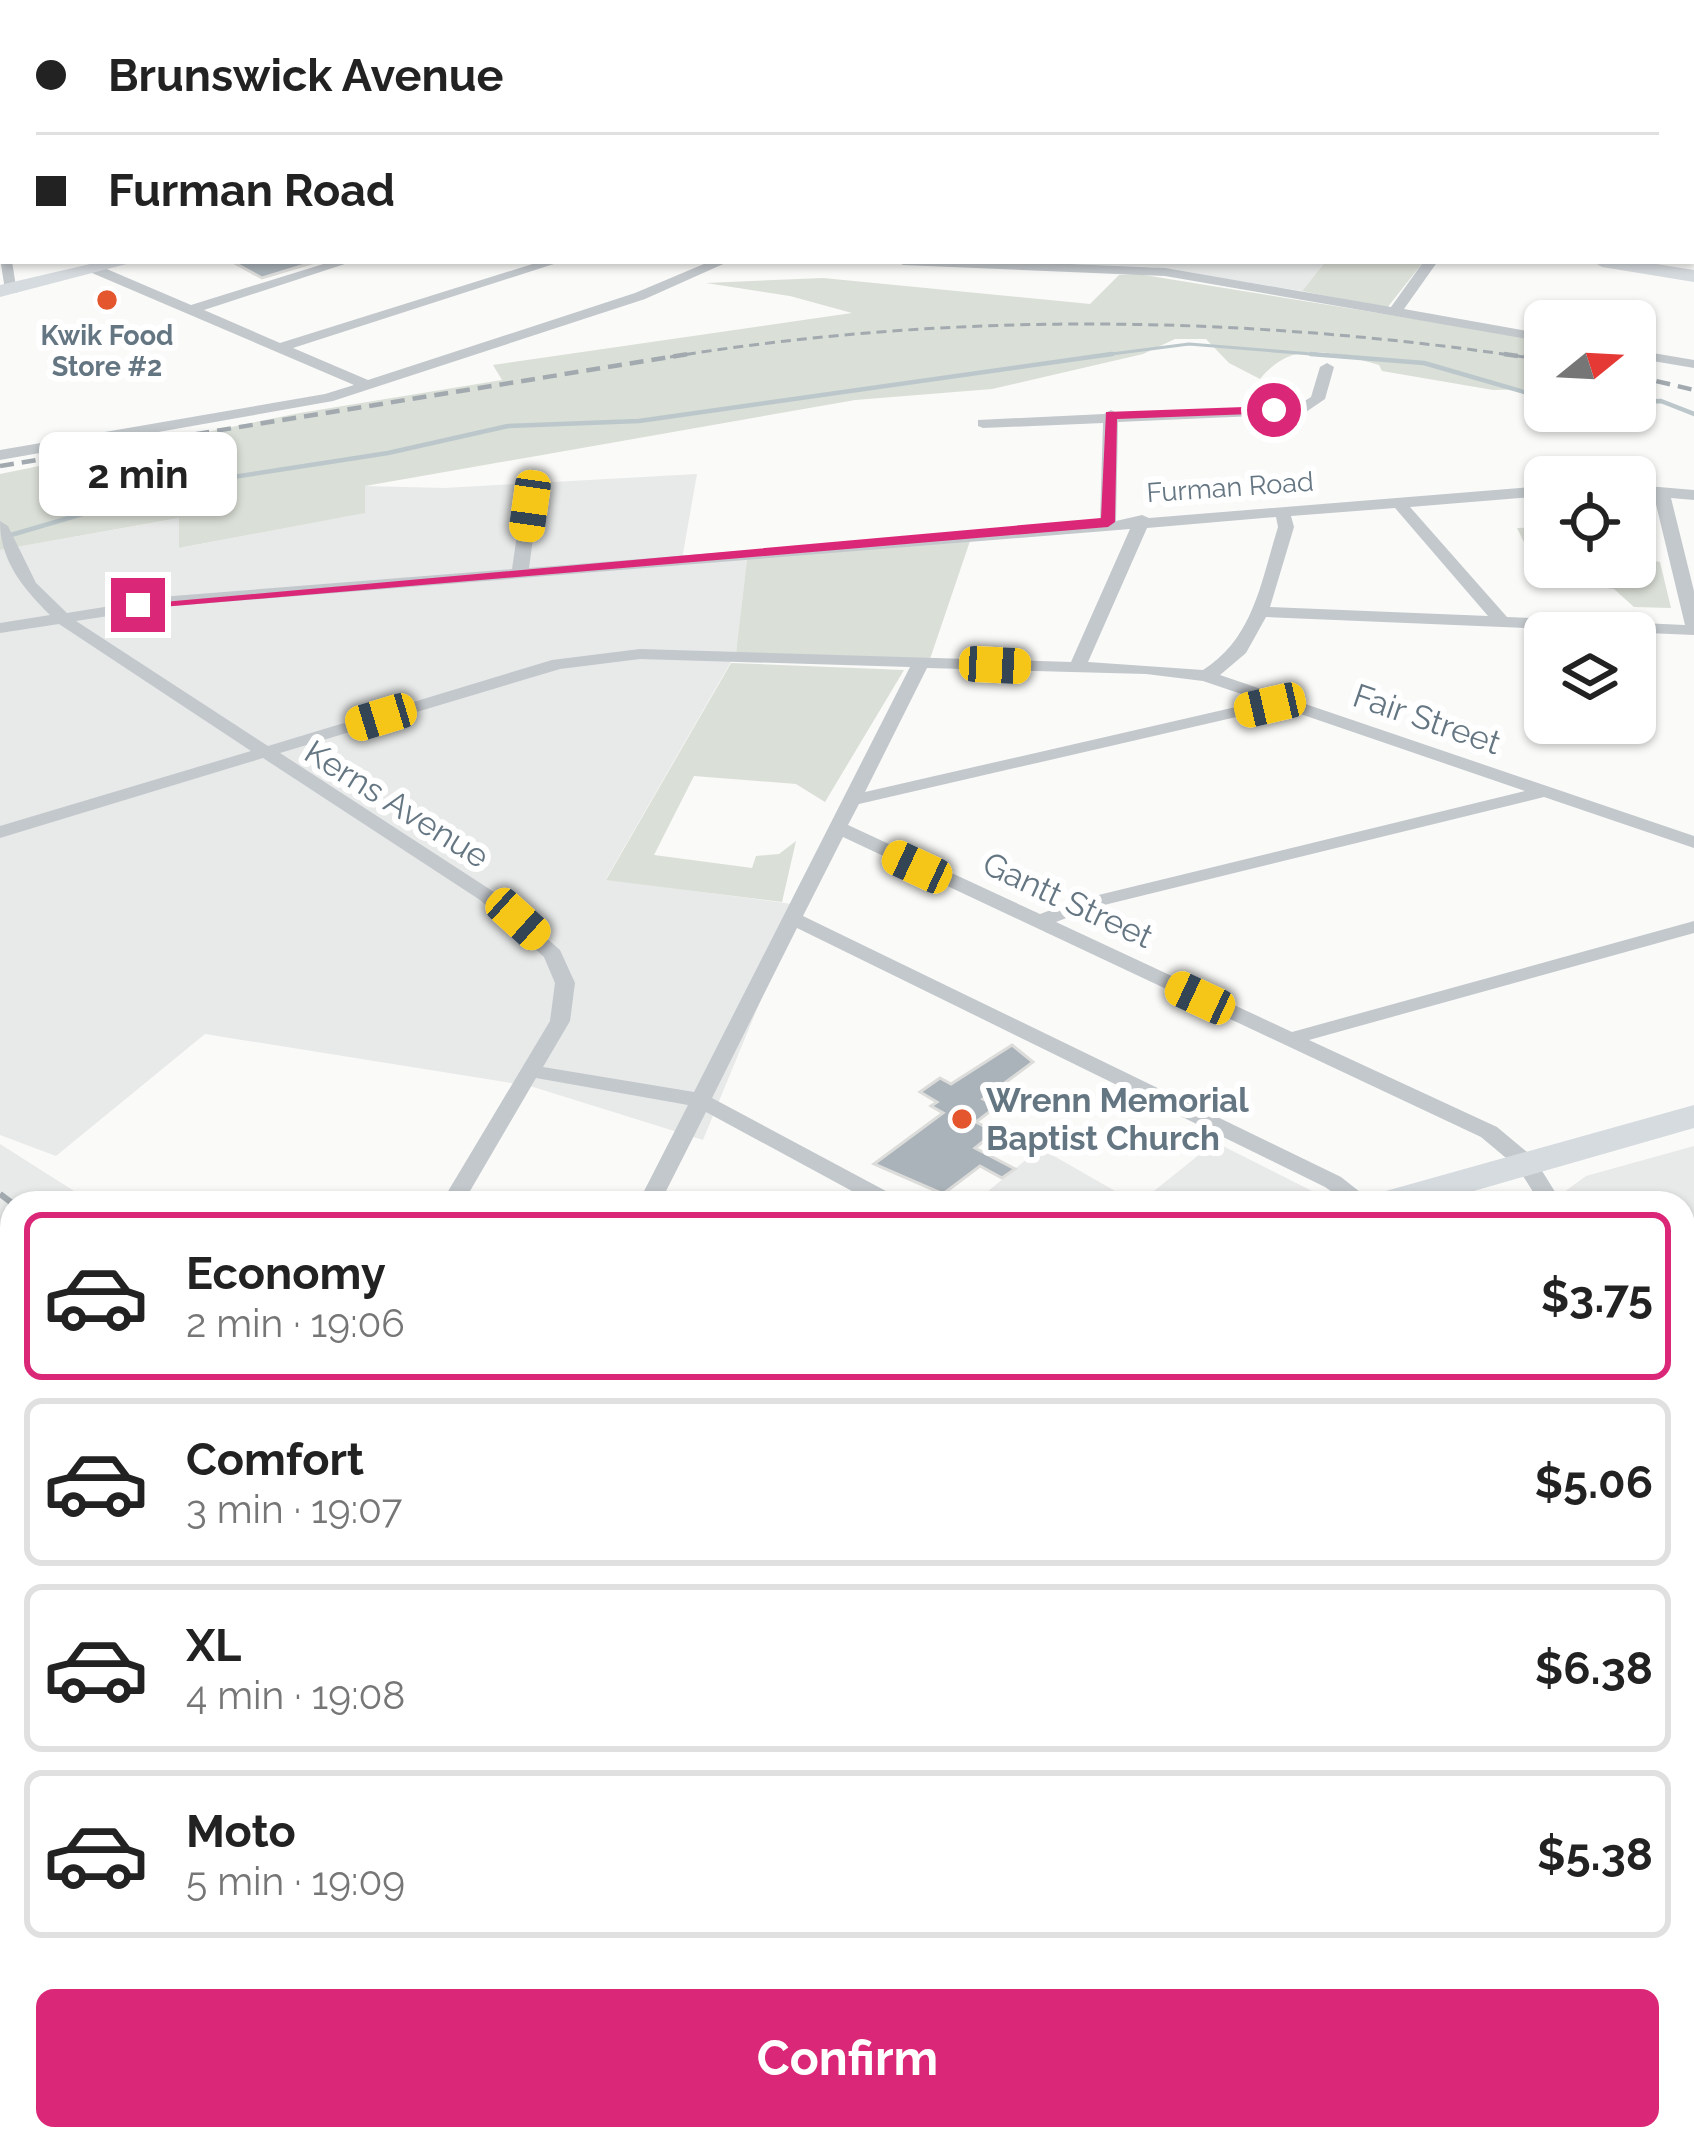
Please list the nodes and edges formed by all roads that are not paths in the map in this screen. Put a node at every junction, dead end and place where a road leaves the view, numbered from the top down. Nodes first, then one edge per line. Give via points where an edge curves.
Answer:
1 (118, 264) edge
2 (337, 264) edge
3 (546, 264) edge
4 (712, 264) edge
5 (986, 264) edge
6 (1429, 264) edge
7 (1623, 264) edge
8 (97, 270) junction
9 (1694, 276) edge
10 (6, 291) edge
11 (187, 310) junction
12 (1394, 313) junction
13 (1524, 335) edge
14 (279, 348) junction
15 (1656, 358) edge
16 (1694, 364) edge
17 (1327, 367) dead end
18 (367, 385) junction
19 (1111, 415) junction
20 (983, 423) dead end
21 (0, 454) edge
22 (533, 481) dead end
23 (1656, 491) edge
24 (1661, 491) junction
25 (1524, 493) edge
26 (1694, 495) edge
27 (1398, 502) junction
28 (1282, 511) junction
29 (1142, 520) junction
30 (1108, 522) junction
31 (0, 526) edge
32 (520, 573) junction
33 (1258, 612) junction
34 (59, 615) junction
35 (1502, 622) junction
36 (0, 628) edge
37 (1694, 628) edge
38 (921, 662) junction
39 (1076, 669) junction
40 (1206, 676) junction
41 (1283, 701) junction
42 (261, 753) junction
43 (1546, 791) junction
44 (854, 800) junction
45 (837, 827) junction
46 (0, 832) edge
47 (1694, 842) edge
48 (790, 919) junction
49 (1037, 922) junction
50 (1694, 927) edge
51 (1289, 1039) junction
52 (531, 1072) junction
53 (700, 1100) junction
54 (1694, 1116) edge
55 (1526, 1163) junction
56 (459, 1191) edge
57 (655, 1191) edge
58 (869, 1191) edge
59 (1346, 1191) edge
60 (1429, 1191) edge
61 (1544, 1191) edge

1 - 8 street
2 - 11 street
3 - 14 street
4 - 18 street via 640,296
5 - 12 street via 1165,272
6 - 12 street
7 - 9 street
8 - 10 street
8 - 11 street
11 - 14 street
12 - 13 street
14 - 18 street
15 - 16 street
17 - 19 street via 1318,400 1303,410
18 - 21 street via 277,409
19 - 20 street
19 - 30 street
22 - 32 street
23 - 24 street
24 - 26 street
24 - 37 street
25 - 27 street, Furman Road
27 - 28 street, Furman Road
27 - 35 street
28 - 29 street, Furman Road
28 - 33 street via 1286,527
29 - 30 street, Furman Road
29 - 39 street
30 - 32 street, Furman Road
31 - 34 street, Kerns Avenue via 29,585
32 - 34 street, Furman Road
33 - 35 street
33 - 40 street via 1246,646
34 - 36 street, Furman Road
34 - 42 street, Kerns Avenue
35 - 37 street
38 - 39 street, Fair Street
38 - 42 street, Fair Street via 593,657
38 - 44 street
39 - 40 street, Fair Street
40 - 41 street, Fair Street
41 - 43 street, Fair Street
41 - 44 street
42 - 46 street, Fair Street
42 - 52 street, Kerns Avenue via 487,896 543,941 561,968 566,998
43 - 47 street, Fair Street
43 - 49 street
44 - 45 street
45 - 48 street
45 - 49 street, Gantt Street
48 - 53 street
48 - 59 street
49 - 51 street, Gantt Street
50 - 51 street
51 - 55 street, Gantt Street via 1489,1132
52 - 53 street
52 - 56 street, Kerns Avenue
53 - 57 street
53 - 58 street
54 - 55 highway
55 - 60 highway
55 - 61 street

